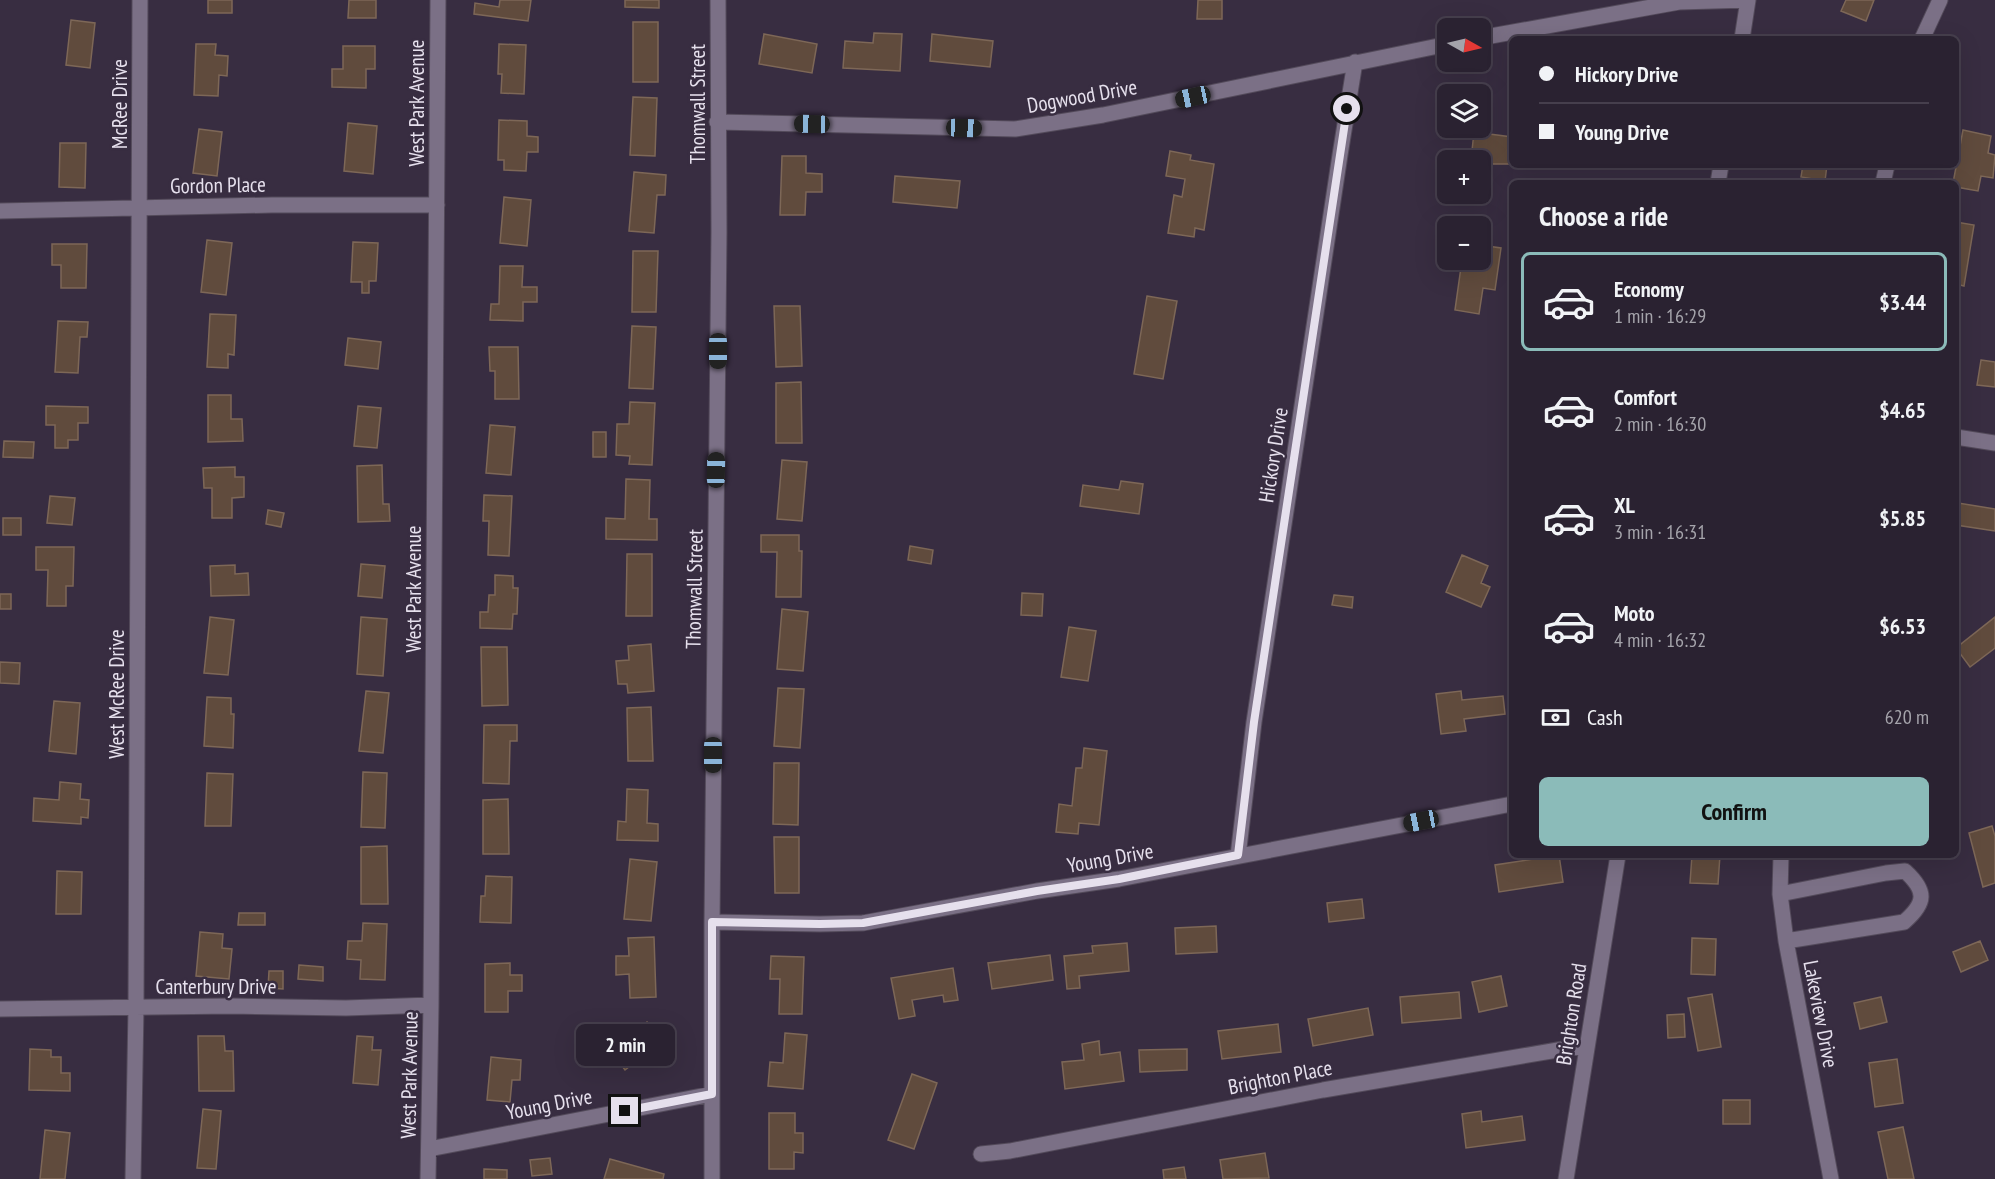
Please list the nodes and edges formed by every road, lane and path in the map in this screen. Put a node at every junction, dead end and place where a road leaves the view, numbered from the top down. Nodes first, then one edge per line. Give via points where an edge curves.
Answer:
1 (140, 0) edge
2 (438, 0) edge
3 (718, 0) edge
4 (1748, 0) edge
5 (1940, 0) edge
6 (1491, 36) edge
7 (1742, 36) edge
8 (1923, 36) edge
9 (1437, 47) edge
10 (1355, 62) junction
11 (717, 122) junction
12 (437, 205) junction
13 (139, 209) junction
14 (0, 211) edge
15 (1959, 437) edge
16 (1995, 443) edge
17 (1509, 805) edge
18 (1238, 855) junction
19 (1618, 858) edge
20 (1780, 858) edge
21 (1780, 894) junction
22 (712, 922) junction
23 (1785, 941) junction
24 (431, 1005) junction
25 (136, 1008) junction
26 (0, 1009) edge
27 (1587, 1045) junction
28 (712, 1094) junction
29 (429, 1149) junction
30 (981, 1154) dead end
31 (133, 1179) edge
32 (428, 1179) edge
33 (712, 1179) edge
34 (1566, 1179) edge
35 (1831, 1179) edge

1 - 13 street, McRee Drive
2 - 12 street, West Park Avenue
3 - 11 street, Thomwall Street
4 - 6 street via 1678,2
4 - 7 street
5 - 8 street
9 - 10 street, Dogwood Drive
10 - 11 street, Dogwood Drive via 1103,115 1015,129
10 - 18 street, Hickory Drive via 1254,722
11 - 22 street, Thomwall Street
12 - 13 street, Gordon Place
12 - 24 street, West Park Avenue
13 - 14 street, Gordon Place
13 - 25 street, West McRee Drive
15 - 16 street
17 - 18 street, Young Drive
18 - 22 street, Young Drive via 863,923
19 - 27 street, Brighton Road
20 - 21 street, Lakeview Drive
21 - 23 street, Lakeview Drive
21 - 23 street via 1905,871 1918,883 1922,899 1917,911 1904,922
22 - 28 street, Thomwall Street
23 - 35 street, Lakeview Drive
24 - 25 street, Canterbury Drive
24 - 29 street, West Park Avenue
25 - 26 street, Canterbury Drive
25 - 31 street, West McRee Drive
27 - 30 street, Brighton Place
27 - 34 street, Brighton Road
28 - 29 street, Young Drive
28 - 33 street, Thomwall Street
29 - 32 street, West Park Avenue

